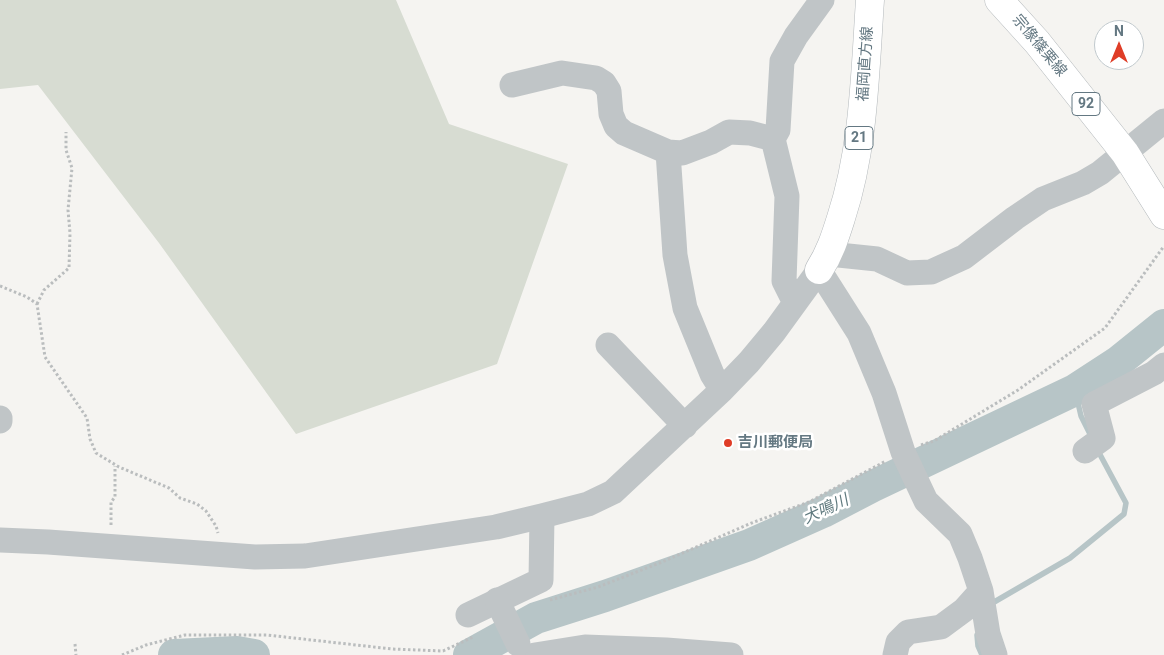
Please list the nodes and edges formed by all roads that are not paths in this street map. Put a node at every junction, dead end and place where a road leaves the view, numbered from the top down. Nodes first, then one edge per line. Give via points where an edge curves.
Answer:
1 (822, 0) edge
2 (870, 0) edge
3 (999, 0) edge
4 (512, 86) dead end
5 (1164, 121) edge
6 (773, 139) junction
7 (668, 152) junction
8 (1125, 153) junction
9 (1164, 215) edge
10 (824, 262) junction
11 (795, 303) junction
12 (608, 345) dead end
13 (1164, 365) edge
14 (722, 390) junction
15 (685, 426) junction
16 (1091, 446) dead end
17 (542, 516) junction
18 (0, 540) edge
19 (497, 600) junction
20 (983, 604) junction
21 (468, 615) dead end
22 (522, 651) edge
23 (731, 655) edge
24 (895, 655) edge
25 (995, 655) edge

1 - 6 street via 782,61 778,130
2 - 10 main road, 福岡直方線 / 21 via 857,152 850,191
3 - 8 main road, 宗像篠栗線 / 92 via 1037,42
4 - 7 street via 562,73 596,78 609,92 610,114 616,126 624,133
5 - 8 street
6 - 7 street via 729,132 682,153
6 - 11 street via 787,196 784,281
7 - 14 street via 675,255 685,308 712,374
8 - 9 main road, 宗像篠栗線 / 92
8 - 10 street via 1083,183 1043,199 964,257 931,272 907,273 877,259
10 - 11 street
10 - 20 street via 860,333 903,452 926,502 960,534
11 - 14 street via 755,355
12 - 15 street
13 - 16 street via 1094,404 1103,438
14 - 15 street
15 - 17 street via 613,492 588,504
17 - 18 street via 305,556 255,557
17 - 19 street via 541,580
19 - 21 street
19 - 22 street, bridge
20 - 24 street via 964,610 941,627 908,632 898,642
20 - 25 street
22 - 23 street via 536,641 576,640 585,647

